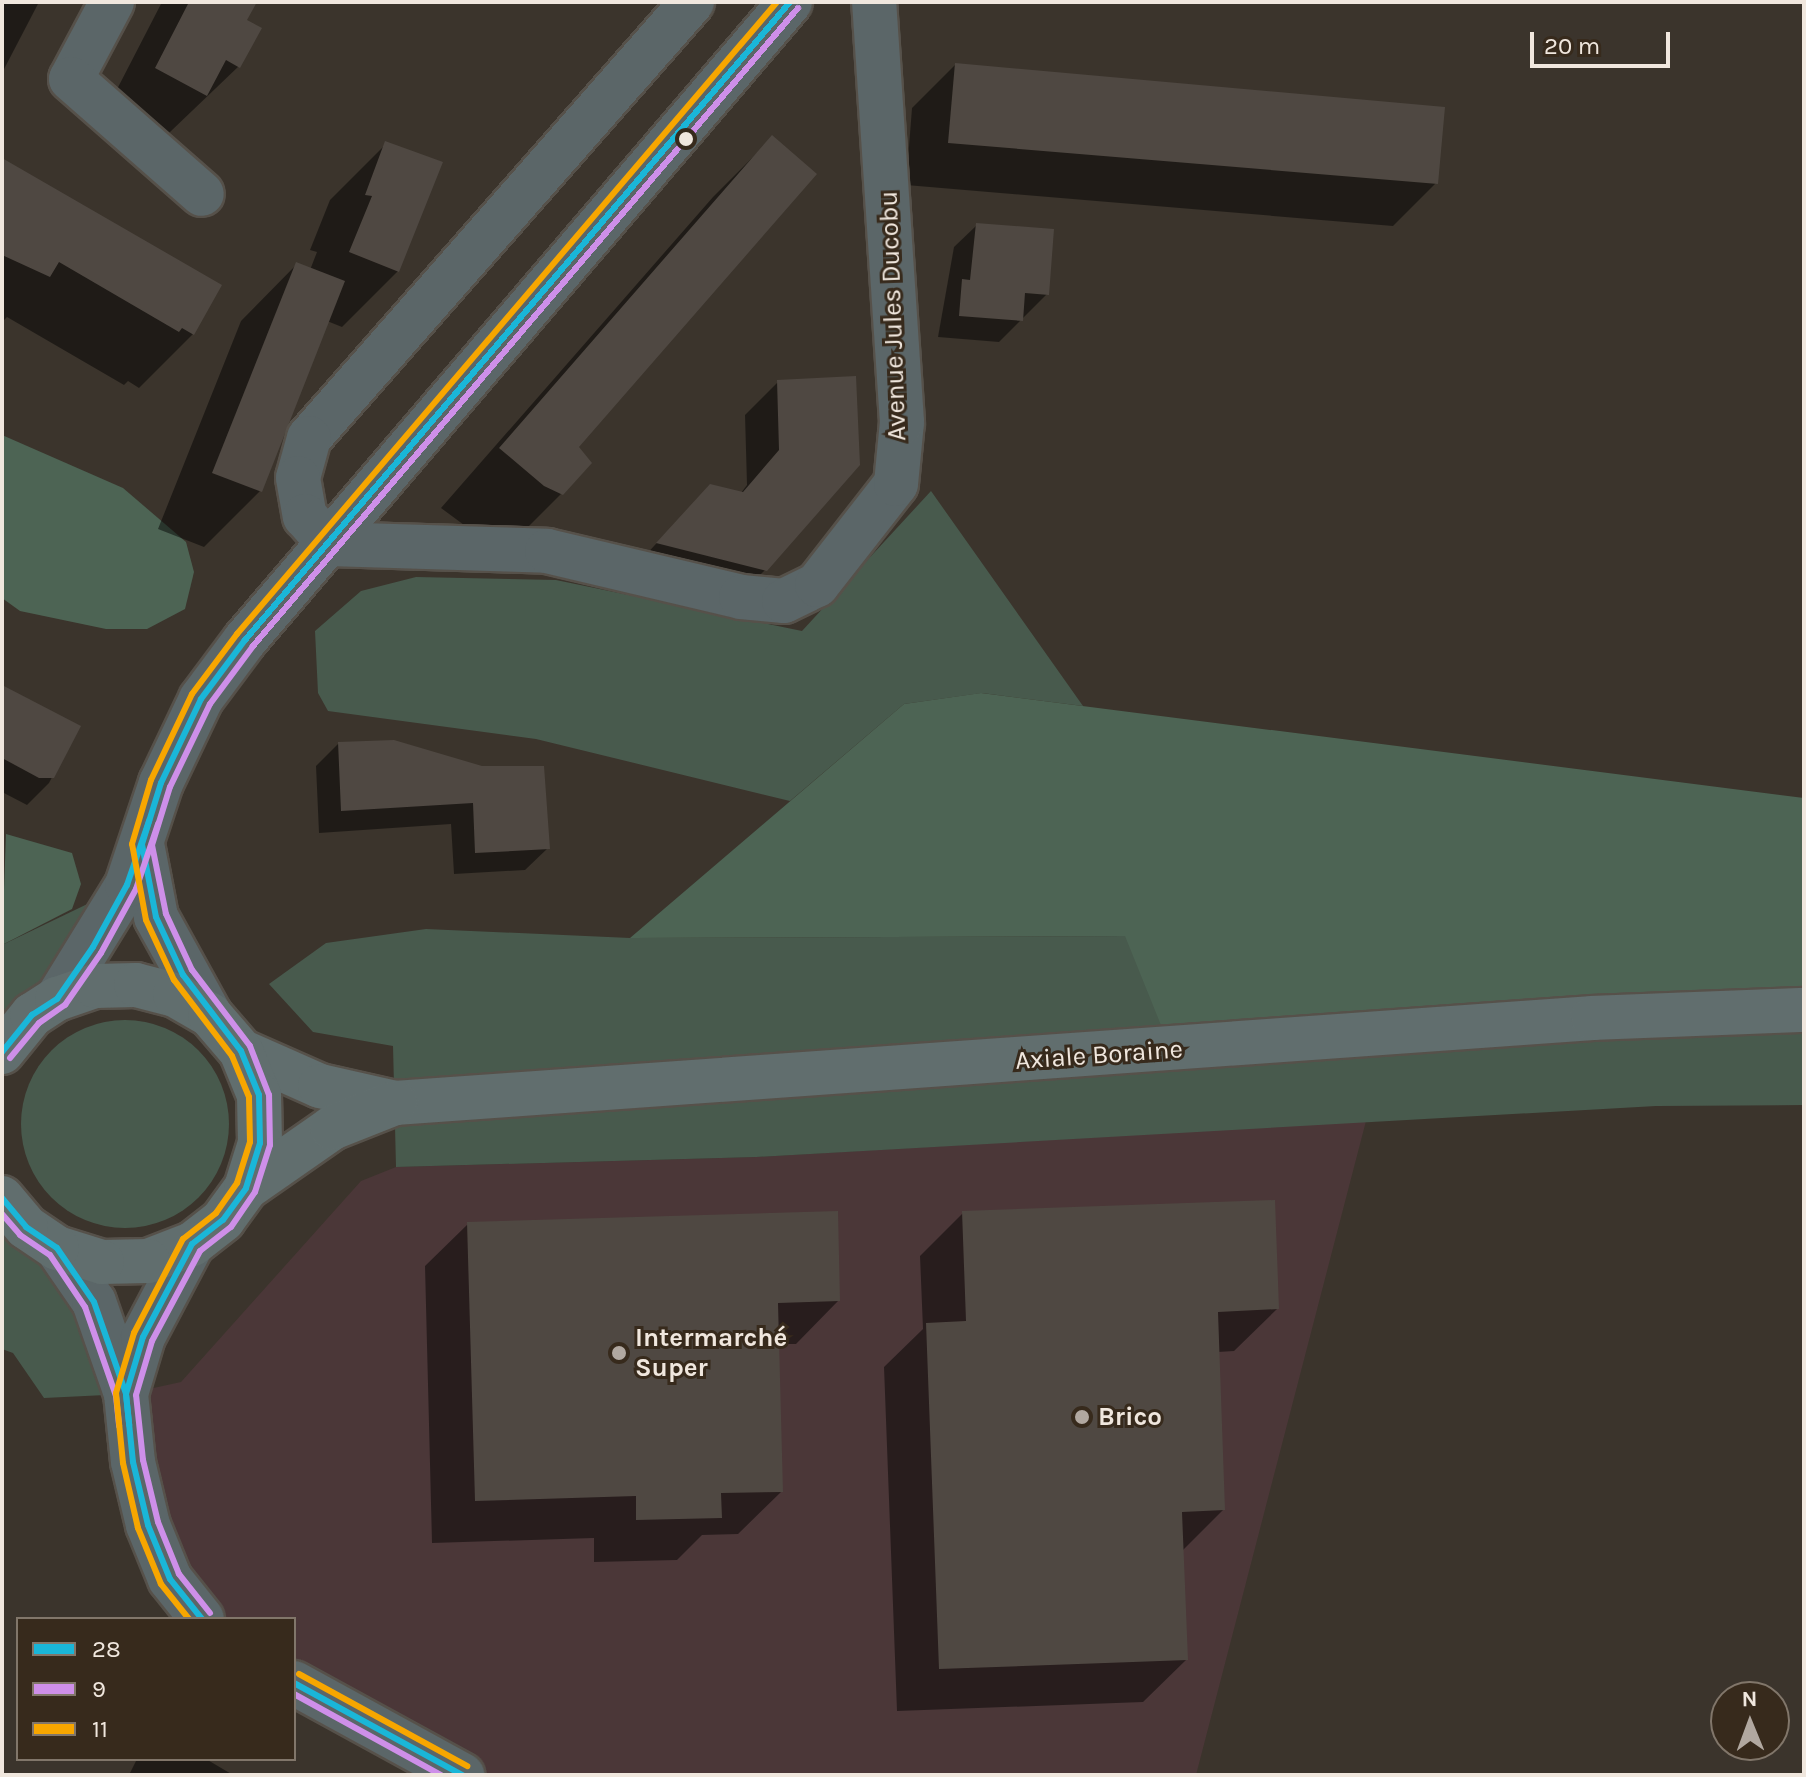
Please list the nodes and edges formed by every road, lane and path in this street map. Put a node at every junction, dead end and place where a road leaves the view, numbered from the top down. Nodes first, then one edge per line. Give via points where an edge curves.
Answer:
1 (112, 2) edge
2 (692, 2) edge
3 (790, 2) edge
4 (874, 2) edge
5 (202, 194) dead end
6 (329, 544) junction
7 (142, 844) junction
8 (57, 999) junction
9 (1804, 1010) edge
10 (210, 1015) junction
11 (5, 1044) edge
12 (241, 1051) junction
13 (395, 1103) junction
14 (246, 1188) junction
15 (2, 1198) edge
16 (192, 1244) junction
17 (57, 1248) junction
18 (126, 1394) junction
19 (200, 1617) edge
20 (296, 1684) edge
21 (462, 1775) edge

1 - 5 street via 71,79
2 - 6 street via 309,438 298,478 305,516
3 - 6 street
4 - 6 street, Avenue Jules Ducobu via 900,342 902,422 896,484 817,585 784,601 741,597 547,551
6 - 7 street via 201,699 161,783
7 - 8 street via 109,918
7 - 10 street via 156,917 183,975
8 - 10 main road via 95,986 136,985 175,995
8 - 11 main road
9 - 13 main road, Axiale Boraine via 1593,1018
10 - 12 main road
12 - 13 main road, Axiale Boraine via 320,1086
12 - 14 main road via 259,1111 260,1143
13 - 14 main road, Axiale Boraine via 332,1128
14 - 16 main road via 223,1220
15 - 17 main road via 26,1227
16 - 17 main road via 148,1261 102,1262
16 - 18 street via 143,1337
17 - 18 street via 94,1302
18 - 19 street via 133,1462 148,1525 170,1579
20 - 21 street

